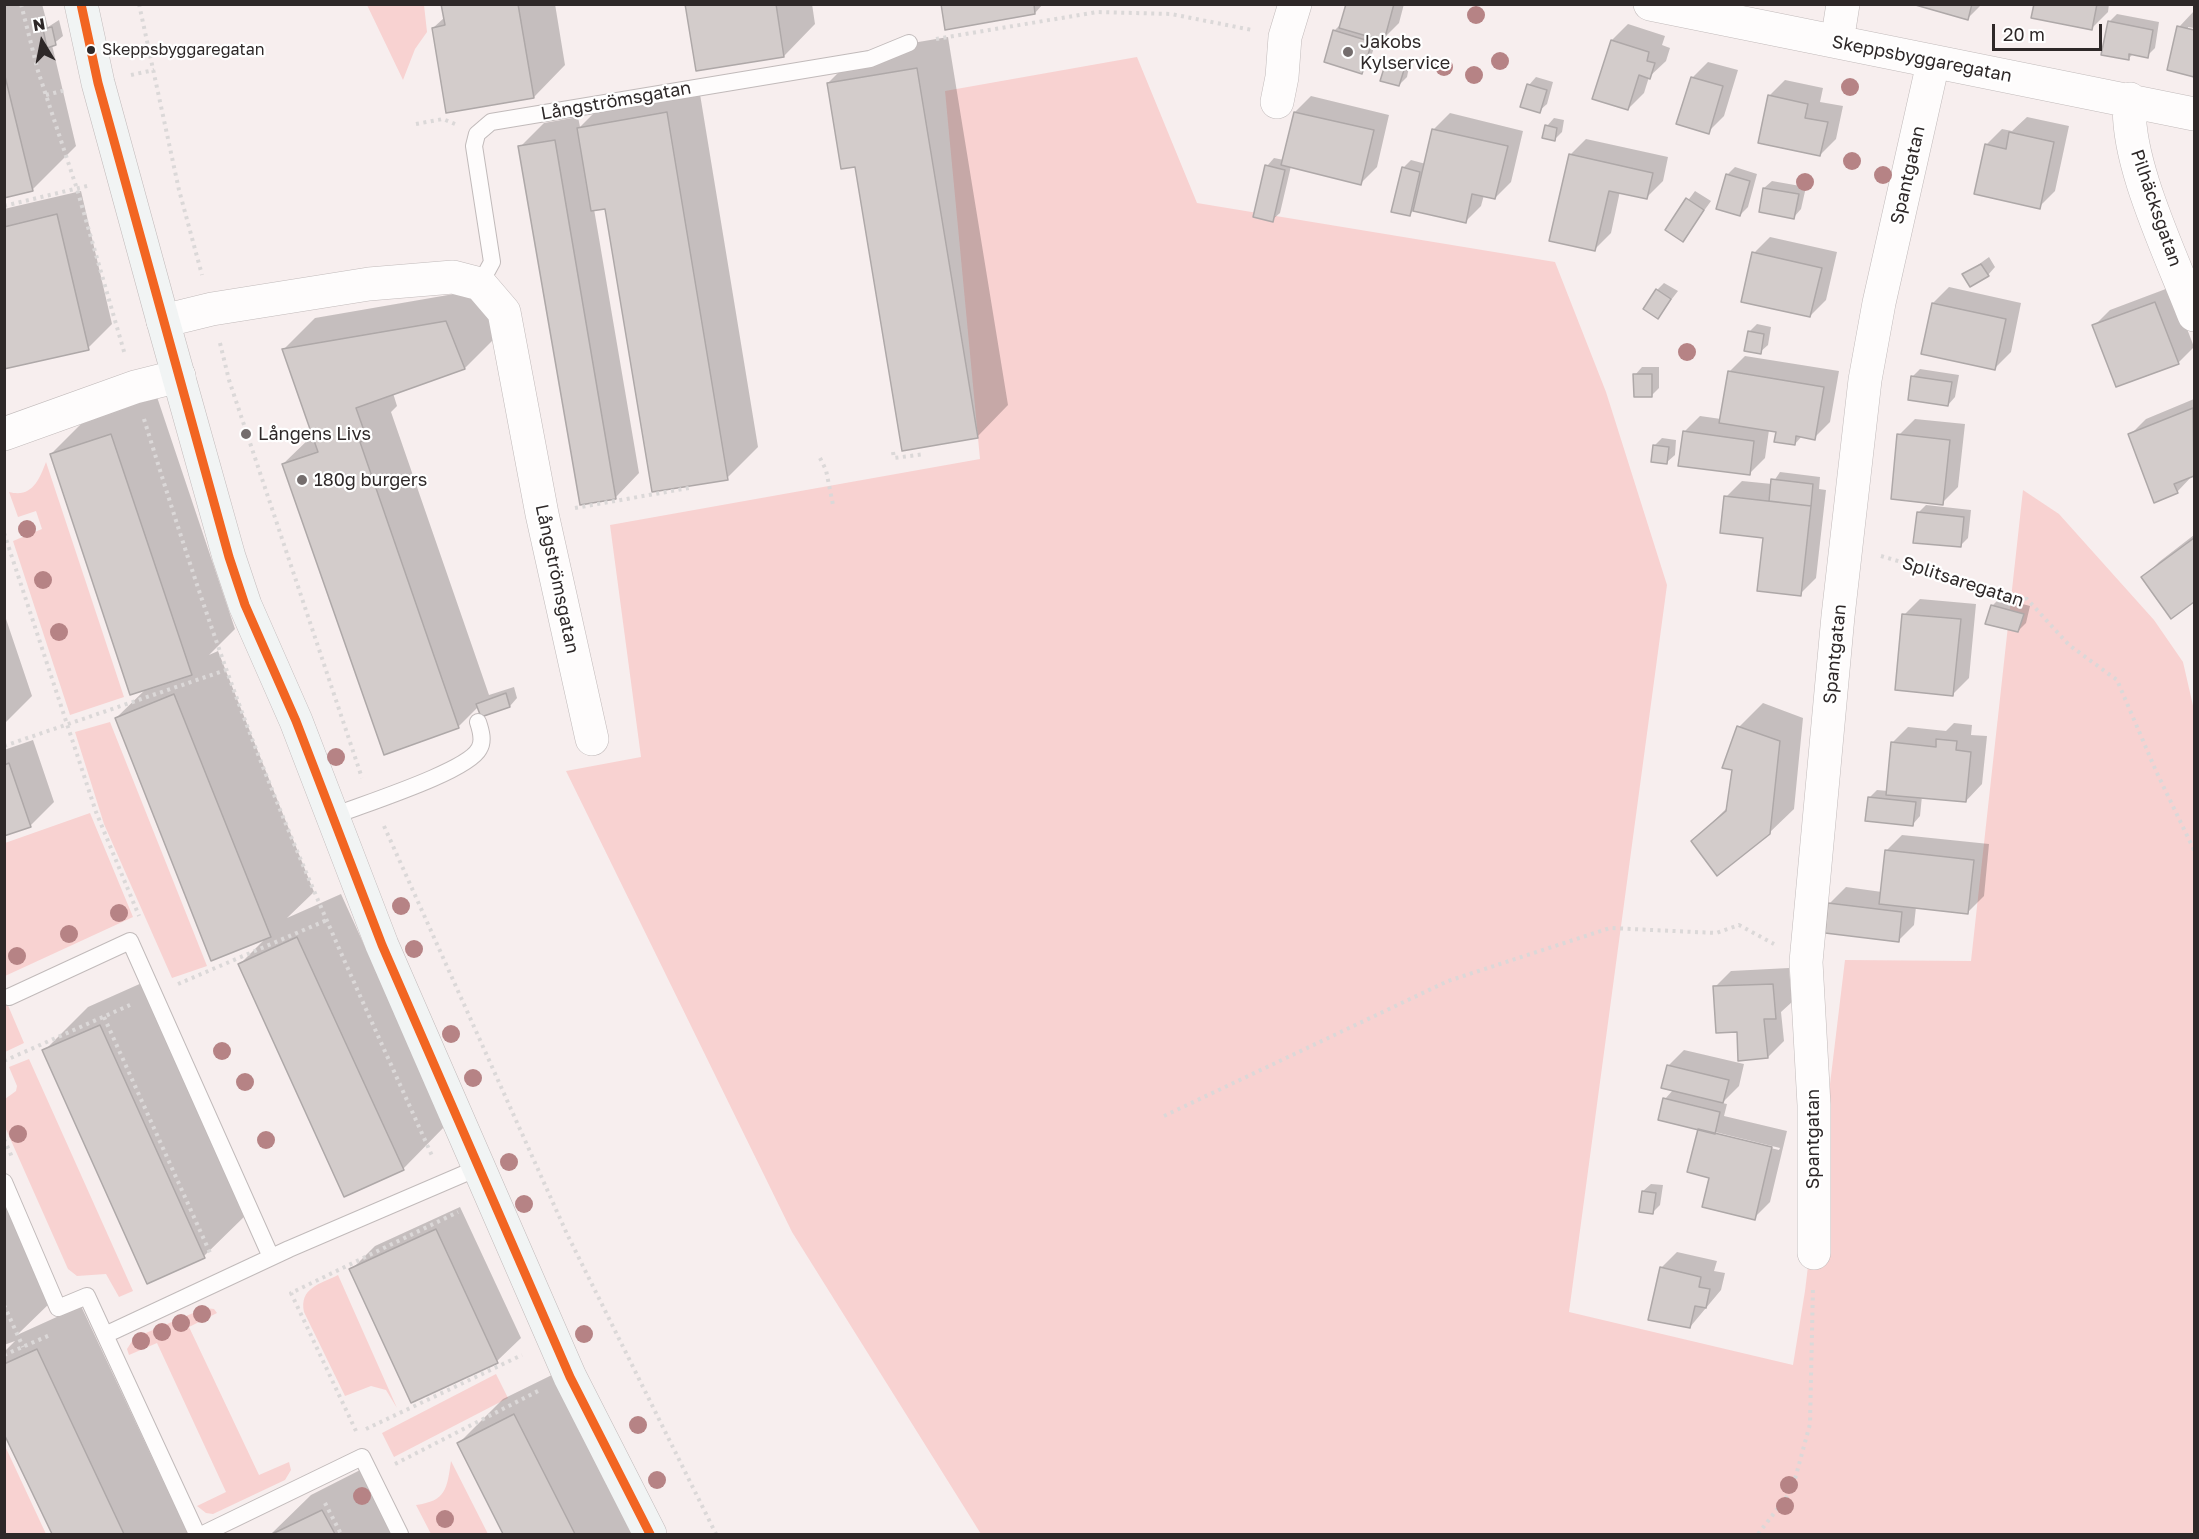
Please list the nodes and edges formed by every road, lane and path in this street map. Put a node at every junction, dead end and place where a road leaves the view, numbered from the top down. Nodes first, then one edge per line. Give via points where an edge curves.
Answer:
1 (81, 4) edge
2 (1295, 4) edge
3 (1650, 4) edge
4 (1843, 4) edge
5 (952, 36) dead end
6 (1285, 37) junction
7 (1837, 42) junction
8 (909, 43) dead end
9 (1933, 63) junction
10 (2130, 99) junction
11 (1277, 102) dead end
12 (2194, 114) edge
13 (443, 118) dead end
14 (416, 124) dead end
15 (124, 176) junction
16 (4, 206) edge
17 (480, 284) junction
18 (2194, 315) edge
19 (163, 321) junction
20 (179, 376) junction
21 (4, 434) edge
22 (893, 452) dead end
23 (925, 454) dead end
24 (820, 458) dead end
25 (689, 488) dead end
26 (833, 505) dead end
27 (542, 514) junction
28 (4, 533) edge
29 (1847, 546) junction
30 (226, 670) dead end
31 (478, 722) dead end
32 (67, 724) junction
33 (592, 739) dead end
34 (4, 746) edge
35 (331, 817) junction
36 (2194, 850) edge
37 (140, 918) dead end
38 (1806, 962) junction
39 (9, 997) dead end
40 (104, 1017) dead end
41 (1164, 1116) dead end
42 (480, 1167) junction
43 (4, 1182) edge
44 (458, 1212) dead end
45 (1814, 1253) joint
46 (271, 1257) junction
47 (214, 1261) dead end
48 (4, 1305) edge
49 (105, 1335) junction
50 (23, 1347) dead end
51 (523, 1355) dead end
52 (539, 1390) dead end
53 (372, 1477) junction
54 (324, 1501) junction
55 (314, 1506) dead end
56 (197, 1534) edge
57 (203, 1534) edge
58 (341, 1534) edge
59 (400, 1534) edge
60 (650, 1534) edge
61 (1758, 1534) edge

1 - 15 street
2 - 6 street
3 - 7 street, Skeppsbyggaregatan
4 - 7 street
5 - 6 path via 1058,16 1135,11 1171,14
6 - 11 street
7 - 9 street, Skeppsbyggaregatan
8 - 17 lane, Långströmsgatan via 870,59 491,122 477,134 474,146 492,262
9 - 10 street, Skeppsbyggaregatan
9 - 29 street, Spantgatan via 1865,380
10 - 12 street, Skeppsbyggaregatan
10 - 18 street, Pilhäcksgatan via 2128,120 2136,163
13 - 14 path
15 - 16 path
15 - 19 street
17 - 19 street via 453,277 369,284 212,309
17 - 27 street, Långströmsgatan via 504,312
19 - 20 street
20 - 21 street via 135,387
20 - 35 street via 242,596 296,721
22 - 23 path via 894,458
24 - 26 path
25 - 27 path
27 - 33 street, Långströmsgatan
28 - 32 path
29 - 36 path, Splitsaregatan via 2027,599 2069,645 2117,680
29 - 38 street, Spantgatan
30 - 32 path
31 - 35 lane via 480,748 471,758 439,775
32 - 34 path
32 - 37 path via 96,812
35 - 42 street via 382,945
38 - 41 path via 1739,925 1716,933 1610,928 1448,981
38 - 45 street, Spantgatan via 1814,1105
39 - 46 lane via 130,941
40 - 47 path
42 - 46 lane
42 - 60 street via 570,1377
43 - 49 lane via 58,1308 87,1296
44 - 51 path via 291,1293 357,1433
45 - 61 path via 1810,1424 1792,1490
46 - 49 lane
48 - 50 path
49 - 56 lane
52 - 53 path
53 - 54 path
53 - 57 lane via 362,1457
53 - 59 lane
54 - 55 path
54 - 58 path

